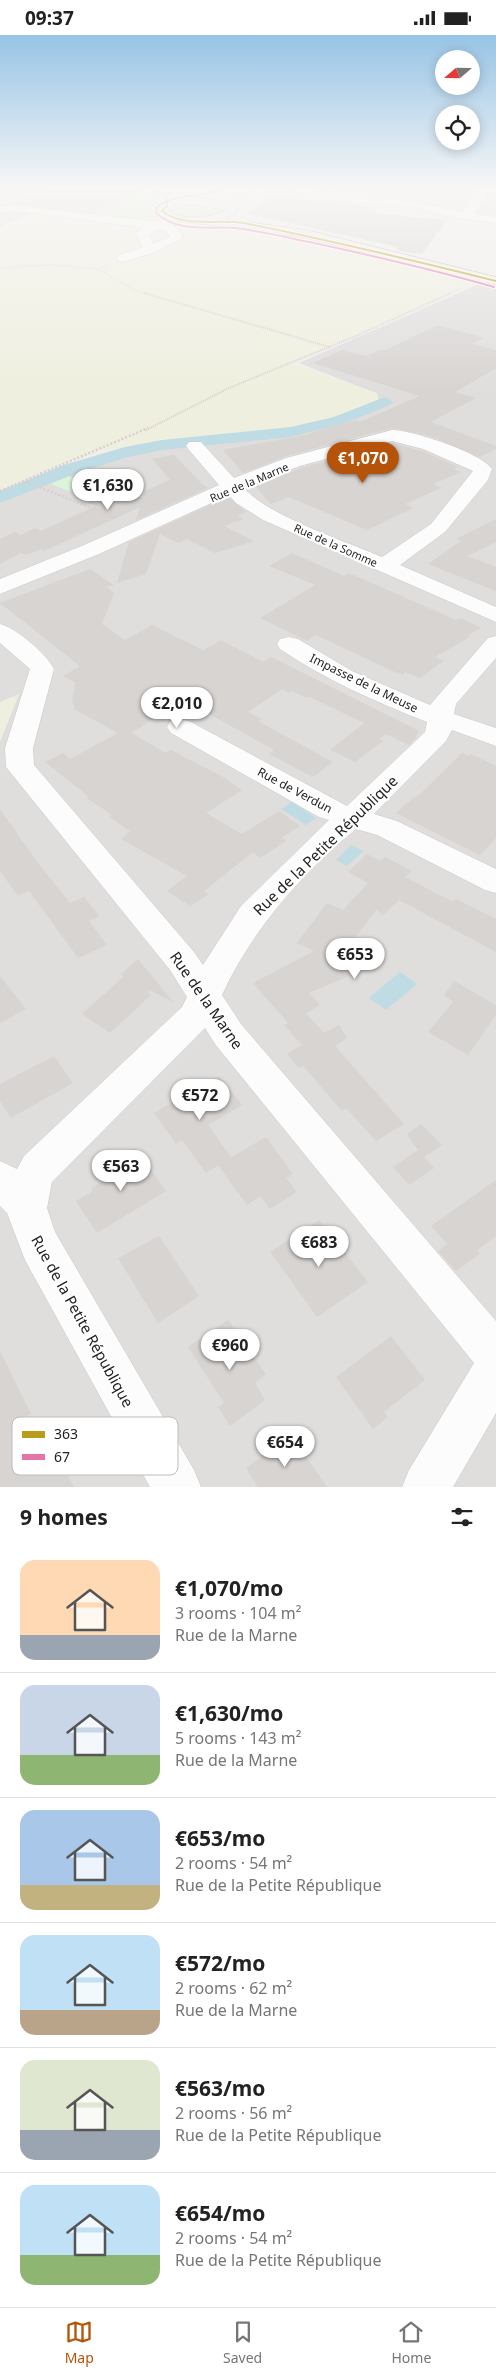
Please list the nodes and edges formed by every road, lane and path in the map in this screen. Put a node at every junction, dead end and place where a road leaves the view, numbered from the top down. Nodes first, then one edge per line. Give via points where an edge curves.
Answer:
1 (134, 257) edge
2 (400, 257) edge
3 (123, 258) joint
4 (0, 268) edge
5 (100, 269) junction
6 (491, 279) edge
7 (330, 347) junction
8 (195, 446) dead end
9 (24, 481) junction
10 (231, 488) junction
11 (0, 491) edge
12 (140, 527) junction
13 (384, 566) junction
14 (0, 587) edge
15 (496, 615) edge
16 (0, 631) edge
17 (496, 643) edge
18 (290, 644) dead end
19 (440, 718) junction
20 (180, 727) dead end
21 (496, 738) edge
22 (352, 817) junction
23 (496, 882) edge
24 (204, 998) junction
25 (12, 1191) edge
26 (496, 1355) edge
27 (496, 1369) edge
28 (137, 1417) edge
29 (170, 1475) edge
30 (177, 1487) edge
31 (426, 1487) edge

1 - 3 street
2 - 6 main road
3 - 5 path
4 - 5 path via 49,265
5 - 7 path via 134,290
6 - 7 path
7 - 9 path via 229,388 133,436
8 - 10 street, Rue de la Somme
9 - 11 path
9 - 12 path
10 - 12 street, Rue de la Marne
10 - 13 street, Rue de la Somme via 270,516
10 - 13 street, Rue de la Marne via 288,464 394,435 409,438 483,469 481,476 438,528
12 - 14 street, Rue de la Marne via 82,556
13 - 15 street, Rue de la Somme
16 - 24 street, Rue de la Marne via 42,669 19,748 20,767 182,961
17 - 19 street, Rue de la Petite République via 443,703
18 - 19 street, Impasse de la Meuse via 310,659
19 - 21 street
19 - 22 street, Rue de la Petite République via 442,725 437,735
20 - 22 street, Rue de Verdun via 329,810
22 - 23 street, Rue de Verdun via 387,828
22 - 24 street, Rue de la Petite République via 252,914 213,977
24 - 25 street, Rue de la Petite République via 195,1016 38,1169 30,1185
24 - 26 street, Rue de la Marne via 228,1034
25 - 28 street, Rue de la Petite République
27 - 31 street
29 - 30 street, Rue de la Petite République

